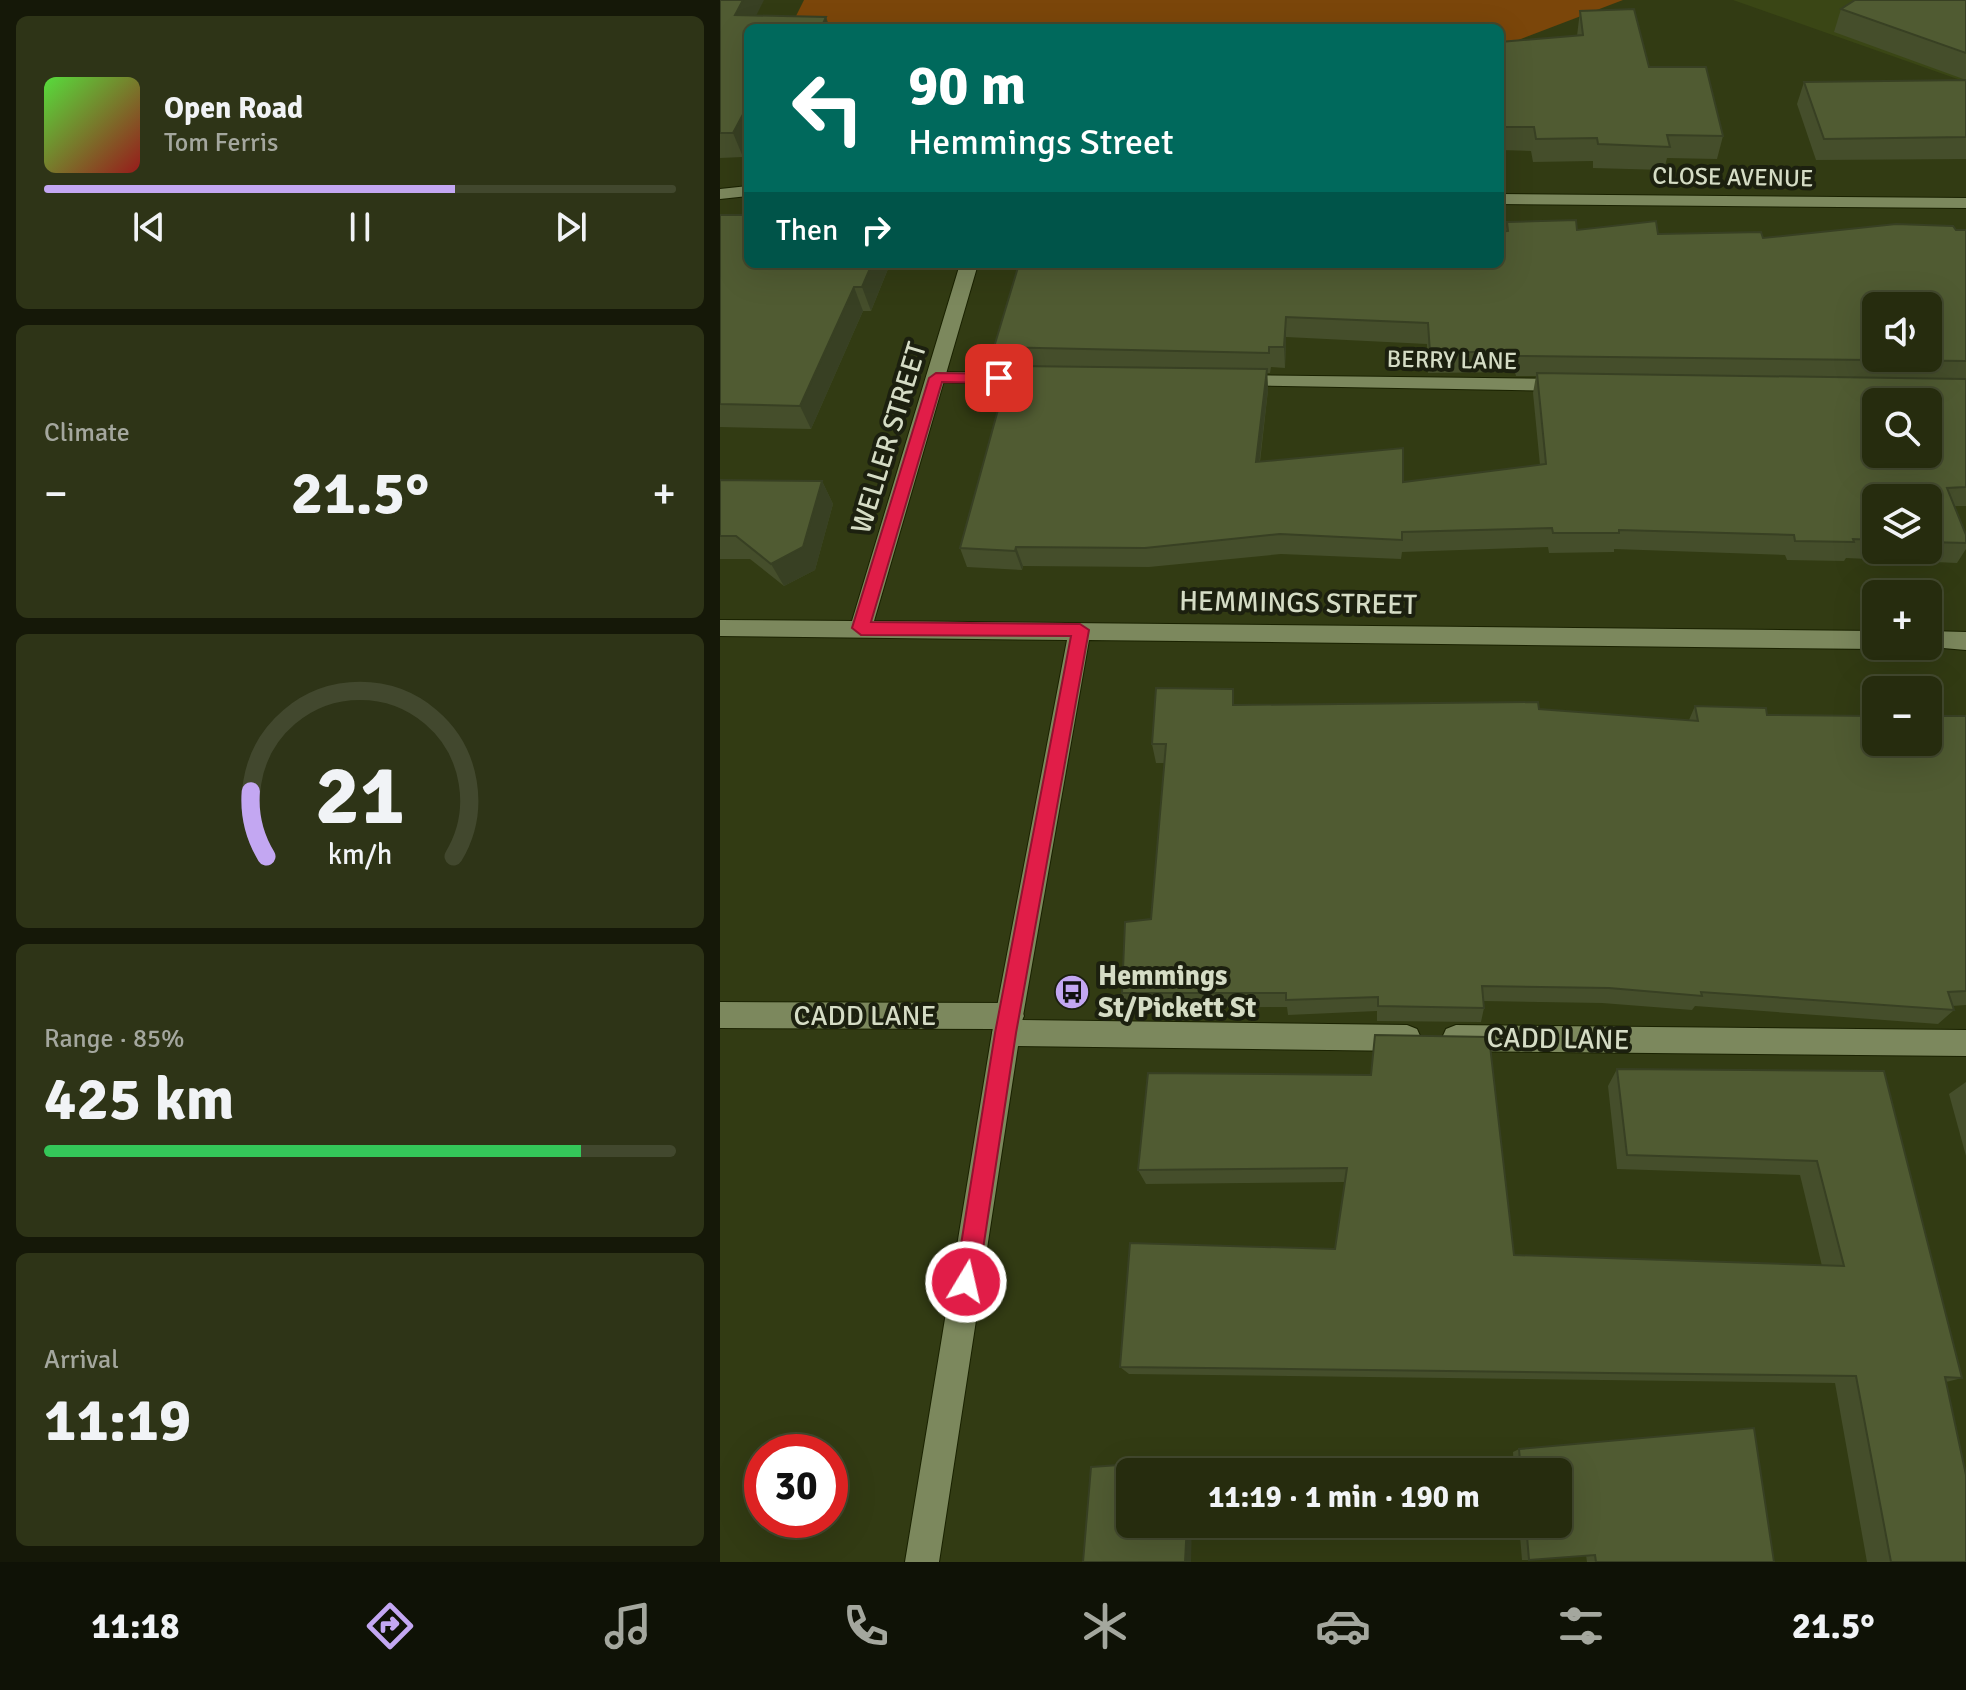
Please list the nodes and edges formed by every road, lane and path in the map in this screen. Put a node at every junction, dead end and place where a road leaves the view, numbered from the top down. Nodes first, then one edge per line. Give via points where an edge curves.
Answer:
1 (744, 191) edge
2 (720, 194) edge
3 (1504, 199) edge
4 (1966, 203) edge
5 (968, 268) edge
6 (936, 378) junction
7 (1063, 379) edge
8 (1222, 381) edge
9 (1586, 385) edge
10 (720, 628) edge
11 (861, 628) junction
12 (1080, 630) junction
13 (1862, 640) edge
14 (1942, 640) edge
15 (1966, 641) edge
16 (720, 1015) edge
17 (1008, 1025) junction
18 (1966, 1043) edge
19 (922, 1562) edge

1 - 2 street
3 - 4 street, CLOSE AVENUE
5 - 6 street, WELLER STREET
6 - 7 street
6 - 11 street, WELLER STREET
8 - 9 street, BERRY LANE
10 - 11 street, HEMMINGS STREET
11 - 12 street, HEMMINGS STREET
12 - 13 street, HEMMINGS STREET
12 - 17 street
14 - 15 street
16 - 17 street, CADD LANE
17 - 18 street, CADD LANE
17 - 19 street

